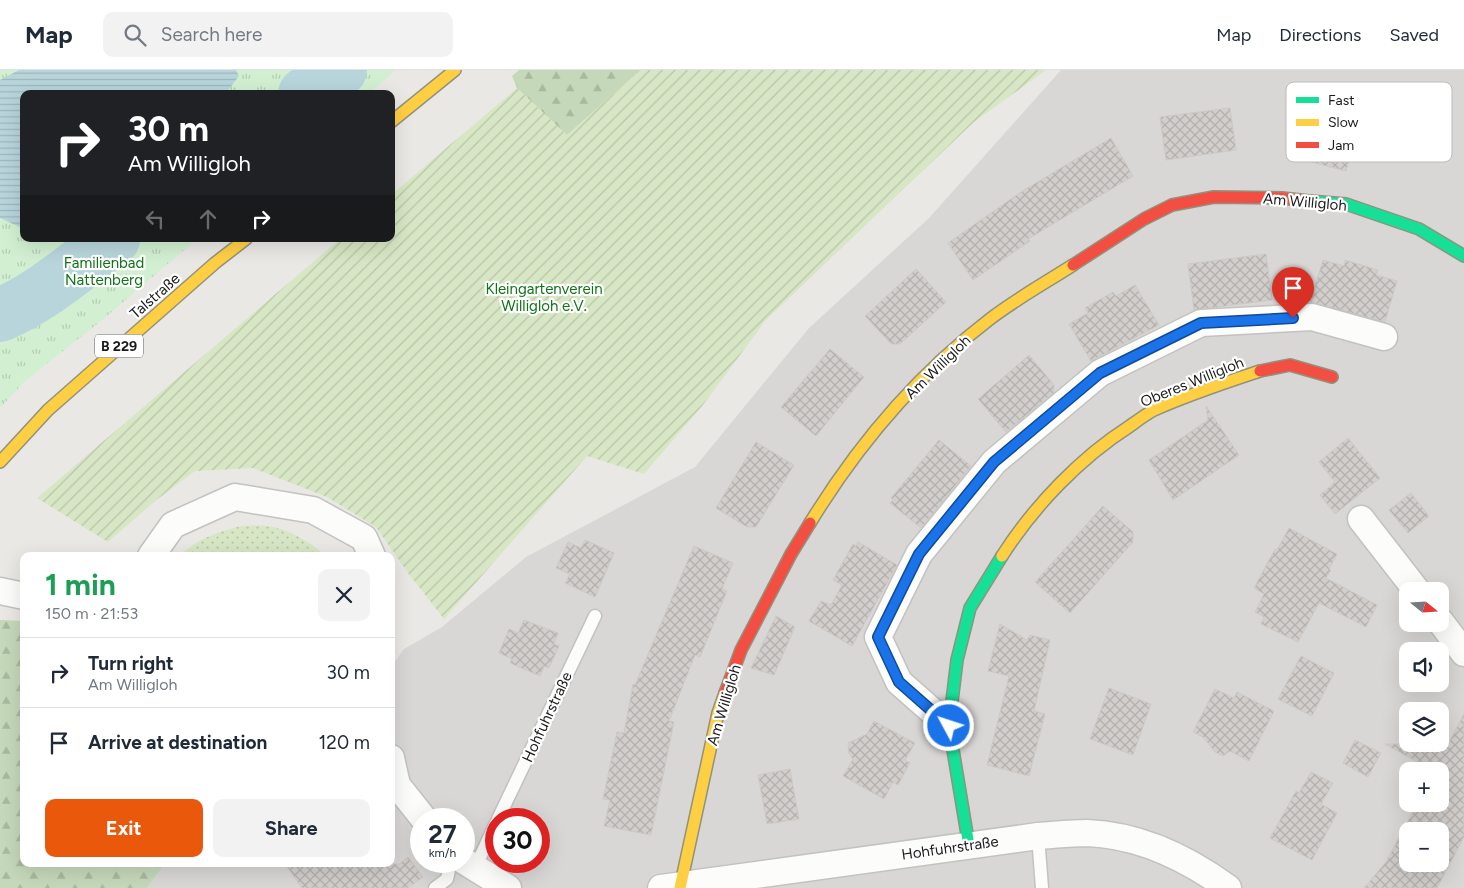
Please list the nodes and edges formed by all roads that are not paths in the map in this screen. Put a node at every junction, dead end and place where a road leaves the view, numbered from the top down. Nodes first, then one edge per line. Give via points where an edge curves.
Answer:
1 (455, 70) edge
2 (395, 119) edge
3 (242, 242) edge
4 (1464, 256) edge
5 (1384, 337) dead end
6 (1332, 377) dead end
7 (0, 462) edge
8 (1361, 518) dead end
9 (154, 552) edge
10 (370, 552) edge
11 (1410, 582) edge
12 (0, 591) edge
13 (20, 595) edge
14 (595, 616) dead end
15 (1449, 632) edge
16 (1464, 652) edge
17 (949, 726) junction
18 (395, 775) edge
19 (416, 808) edge
20 (503, 808) edge
21 (485, 836) edge
22 (1038, 836) junction
23 (969, 846) junction
24 (475, 848) edge
25 (475, 870) edge
26 (453, 873) edge
27 (674, 887) edge
28 (435, 888) edge
29 (508, 888) edge
30 (1042, 888) edge
31 (1228, 888) edge

1 - 2 street
3 - 7 street, Talstraße / B 229 via 48,410
4 - 27 street, Am Willigloh via 1419,229 1346,204 1282,198 1214,197 1172,205 1144,219 991,318 945,356 894,410 819,508 791,554 741,650 718,713
5 - 17 street via 1312,317 1201,323 1100,373 994,462 919,554 878,637 899,682
6 - 17 street, Oberes Willigloh via 1290,365 1217,385 1151,412 1108,440 1067,476 1015,536 970,608 957,660
8 - 11 street
9 - 10 street via 173,525 235,497 313,510 364,538
12 - 13 street
14 - 20 lane, Hohfuhrstraße
15 - 16 street
17 - 23 street, Oberes Willigloh
18 - 19 street via 397,784
21 - 24 lane
22 - 23 street, Hohfuhrstraße
22 - 30 lane
22 - 31 street, Hohfuhrstraße via 1087,833 1124,837 1159,848 1202,870
23 - 27 street, Hohfuhrstraße
25 - 29 street
26 - 28 lane

